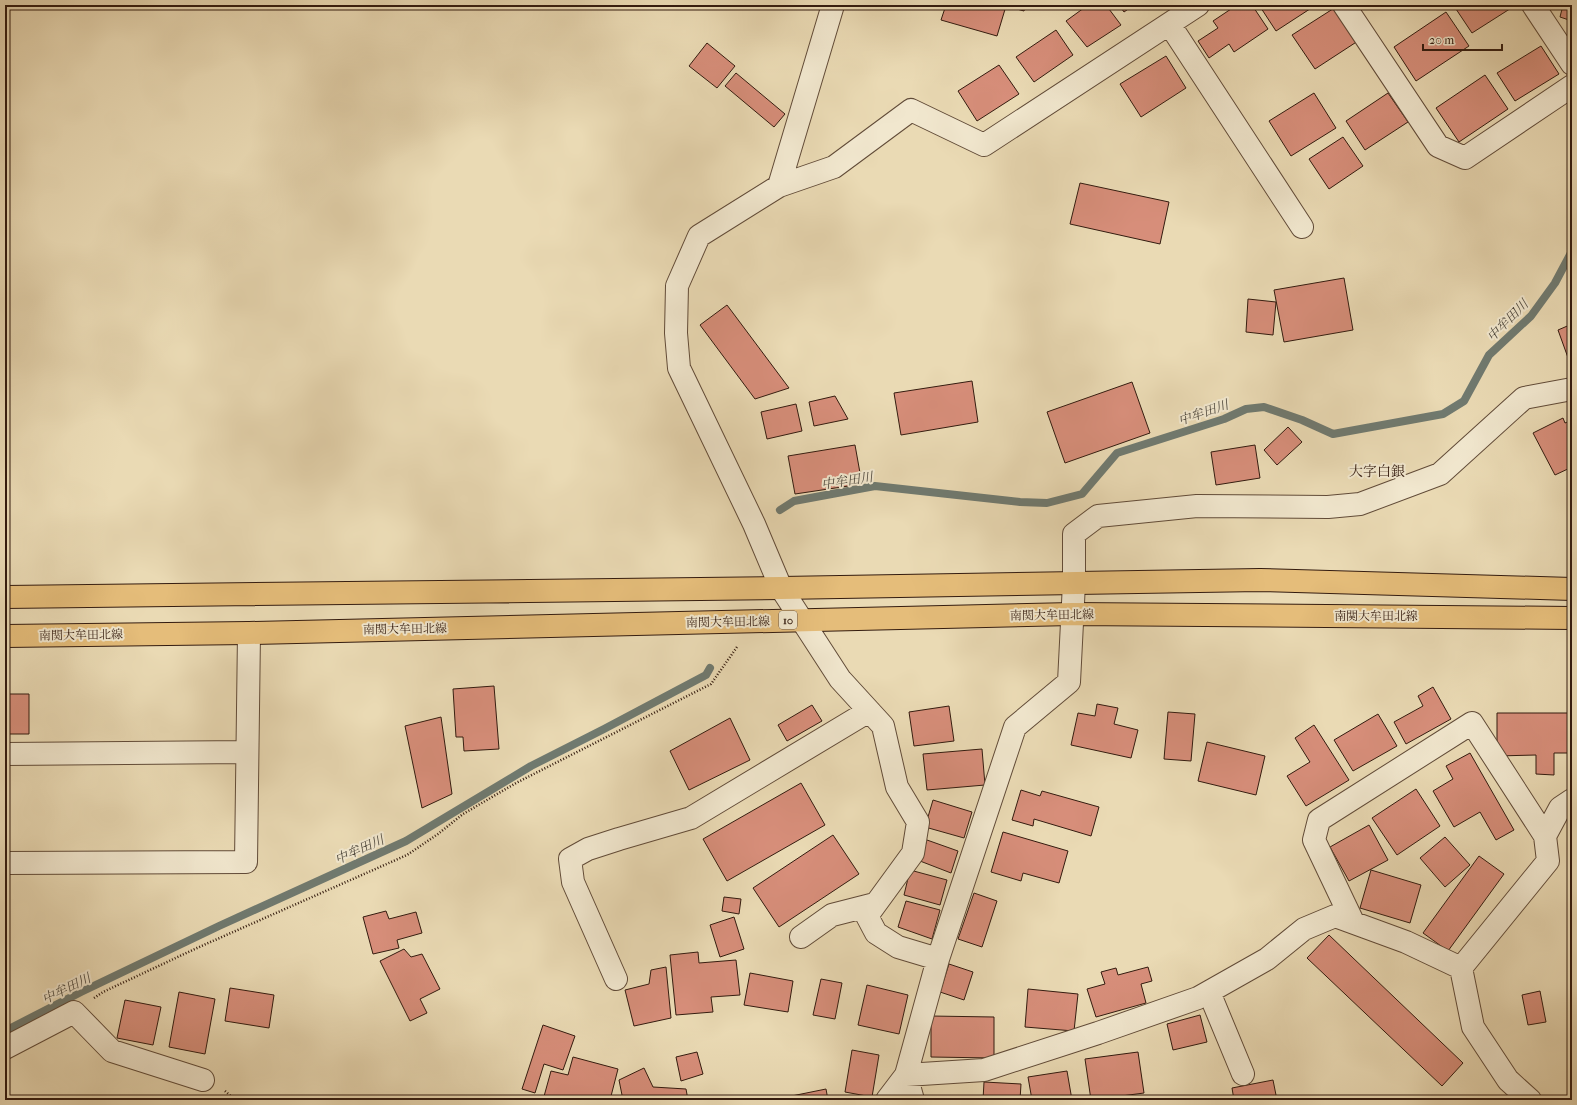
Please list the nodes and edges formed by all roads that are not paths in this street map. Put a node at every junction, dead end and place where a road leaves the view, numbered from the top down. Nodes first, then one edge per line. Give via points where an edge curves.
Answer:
1 (833, 5) edge
2 (1198, 5) edge
3 (1344, 5) edge
4 (1532, 5) edge
5 (1170, 25) junction
6 (1572, 64) edge
7 (1572, 86) edge
8 (779, 186) junction
9 (1302, 227) dead end
10 (1572, 389) edge
11 (1074, 584) junction
12 (781, 588) junction
13 (1572, 589) edge
14 (5, 597) edge
15 (1072, 614) junction
16 (1572, 618) edge
17 (803, 620) junction
18 (249, 633) junction
19 (5, 636) edge
20 (869, 711) junction
21 (247, 752) junction
22 (5, 754) edge
23 (1572, 800) edge
24 (1545, 836) junction
25 (5, 863) edge
26 (875, 904) junction
27 (1353, 922) junction
28 (801, 937) dead end
29 (938, 959) junction
30 (1461, 968) junction
31 (616, 979) dead end
32 (1210, 992) junction
33 (5, 1048) edge
34 (906, 1074) junction
35 (1243, 1074) dead end
36 (203, 1080) dead end
37 (887, 1100) edge
38 (913, 1100) edge
39 (1530, 1100) edge

1 - 8 street
2 - 5 street
3 - 7 street via 1438,146 1466,158
4 - 6 street
5 - 8 street via 984,145 911,110 834,167
5 - 9 street
8 - 12 street via 699,236 676,286 676,334 679,368 754,524
10 - 11 street via 1524,398 1440,474 1360,504 1328,507 1197,506 1098,516 1074,534
11 - 12 main road
11 - 13 main road via 1260,580
11 - 15 street
12 - 14 main road
12 - 17 street
15 - 16 main road, 南関大牟田北線 / 10
15 - 17 main road, 南関大牟田北線 / 10
15 - 29 street via 1069,682 1015,727
17 - 18 main road, 南関大牟田北線 / 10
17 - 20 street via 840,679
18 - 19 main road, 南関大牟田北線 / 10
18 - 21 street
20 - 26 street via 883,726 897,787 918,822 913,853
20 - 31 street via 691,818 619,838 588,849 570,859 573,882
21 - 22 street
21 - 25 street via 246,862
23 - 24 street via 1560,808
24 - 27 street via 1472,723 1319,820 1314,840
24 - 30 street via 1548,860
26 - 28 street via 832,915
26 - 29 street via 867,916 876,933 898,947
27 - 30 street via 1406,942
27 - 32 street via 1335,916 1304,929 1267,959
29 - 34 street
30 - 39 street via 1473,1027 1508,1080
32 - 34 street via 1098,1033 984,1070
32 - 35 street
33 - 36 street via 74,1012 112,1051
34 - 37 street
34 - 38 street

